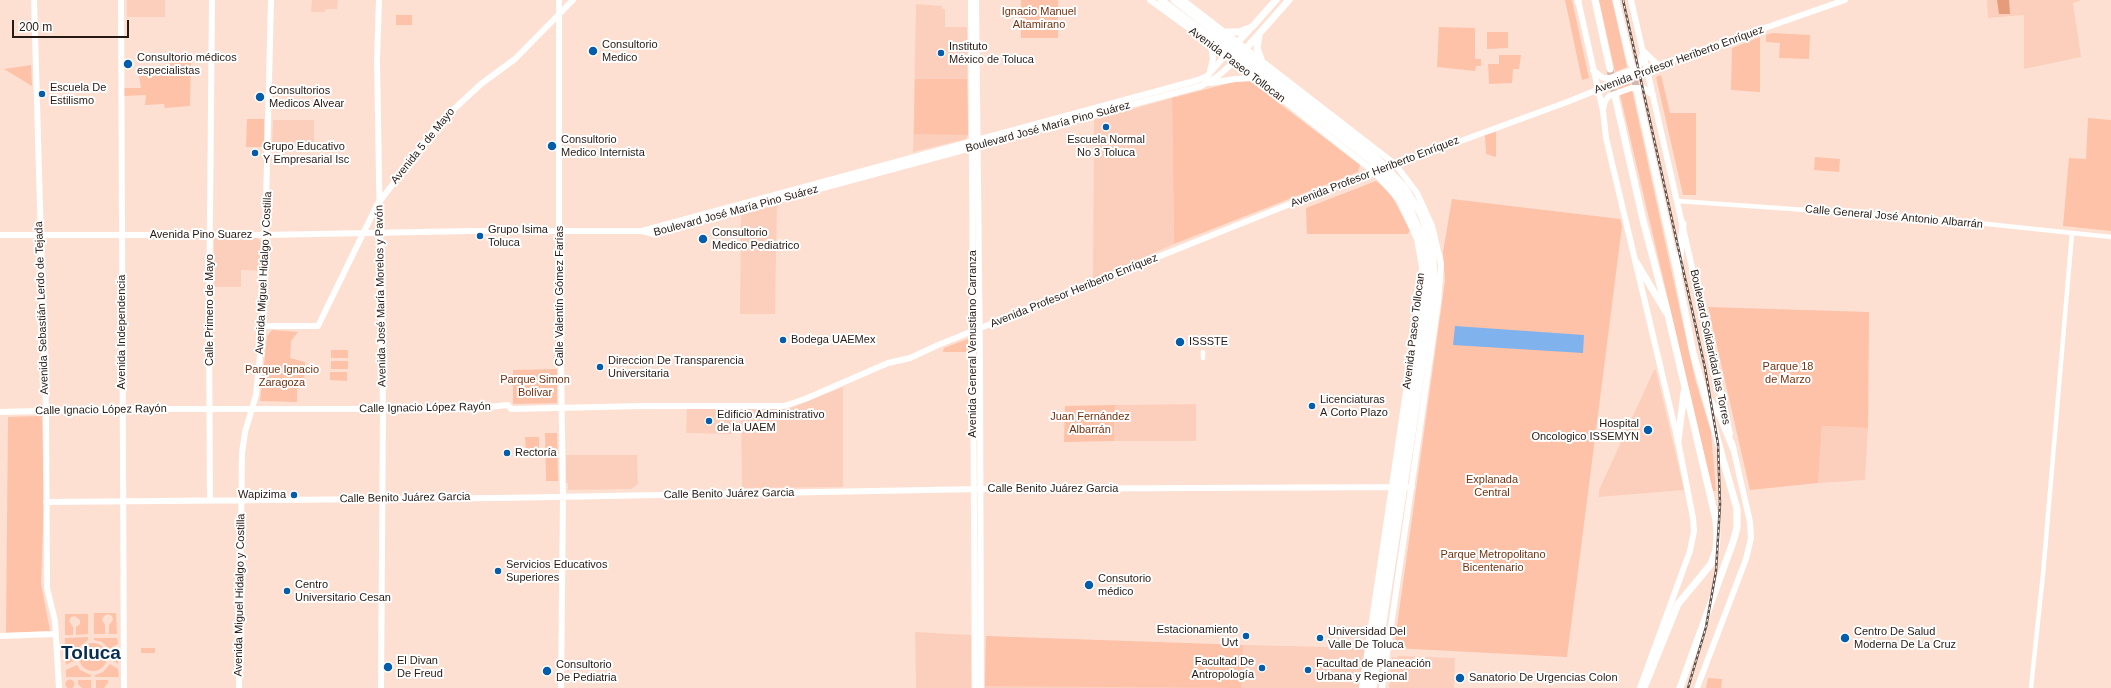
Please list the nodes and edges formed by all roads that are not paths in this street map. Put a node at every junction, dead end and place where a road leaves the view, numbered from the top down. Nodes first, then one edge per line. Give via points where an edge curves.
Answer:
1 (34, 0) edge
2 (121, 0) edge
3 (212, 0) edge
4 (271, 0) edge
5 (379, 0) edge
6 (559, 0) edge
7 (573, 0) edge
8 (971, 0) edge
9 (976, 0) edge
10 (1150, 0) edge
11 (1161, 0) edge
12 (1174, 0) edge
13 (1183, 0) edge
14 (1276, 0) edge
15 (1289, 0) edge
16 (1594, 0) edge
17 (1616, 0) edge
18 (1631, 0) edge
19 (1845, 0) edge
20 (1578, 1) edge
21 (559, 14) junction
22 (1252, 27) junction
23 (1260, 32) junction
24 (1217, 37) junction
25 (1238, 41) junction
26 (1247, 49) junction
27 (1643, 51) junction
28 (1226, 55) junction
29 (1260, 60) junction
30 (1234, 62) junction
31 (1631, 64) tunnel mouth
32 (1658, 66) junction
33 (1610, 69) tunnel mouth
34 (1593, 70) junction
35 (1647, 70) junction
36 (1210, 73) junction
37 (1260, 75) junction
38 (1248, 76) junction
39 (1208, 83) junction
40 (1597, 88) junction
41 (1637, 90) tunnel mouth
42 (1653, 95) junction
43 (1615, 96) tunnel mouth
44 (1603, 111) junction
45 (974, 144) junction
46 (1395, 164) junction
47 (1374, 172) junction
48 (1391, 177) junction
49 (380, 200) junction
50 (1678, 201) junction
51 (680, 219) junction
52 (1683, 224) junction
53 (682, 226) junction
54 (642, 231) junction
55 (559, 232) junction
56 (2072, 233) junction
57 (0, 234) edge
58 (40, 234) junction
59 (361, 234) junction
60 (380, 234) junction
61 (121, 235) junction
62 (210, 235) junction
63 (266, 235) junction
64 (2111, 237) edge
65 (1433, 256) junction
66 (1636, 262) junction
67 (1441, 267) junction
68 (1678, 276) junction
69 (1434, 281) junction
70 (1420, 297) junction
71 (1424, 311) junction
72 (1668, 315) junction
73 (263, 326) junction
74 (976, 330) junction
75 (1203, 352) dead end
76 (910, 358) joint
77 (1203, 358) dead end
78 (1418, 376) junction
79 (1685, 386) junction
80 (1703, 391) junction
81 (210, 409) junction
82 (253, 409) junction
83 (383, 409) junction
84 (561, 409) junction
85 (46, 410) junction
86 (122, 410) junction
87 (0, 412) edge
88 (1678, 441) junction
89 (1733, 448) junction
90 (1393, 486) junction
91 (1412, 487) junction
92 (978, 489) junction
93 (563, 496) junction
94 (383, 499) junction
95 (210, 500) junction
96 (241, 500) junction
97 (46, 502) junction
98 (122, 502) junction
99 (1390, 502) junction
100 (1410, 505) junction
101 (1392, 544) junction
102 (1378, 625) junction
103 (56, 634) junction
104 (1371, 634) junction
105 (2, 636) dead end
106 (1381, 641) junction
107 (1386, 662) junction
108 (59, 688) edge
109 (124, 688) edge
110 (239, 688) edge
111 (381, 688) edge
112 (561, 688) edge
113 (975, 688) edge
114 (981, 688) edge
115 (1362, 688) edge
116 (1368, 688) edge
117 (1373, 688) edge
118 (1382, 688) edge
119 (1640, 688) edge
120 (1644, 688) edge
121 (1680, 688) edge
122 (1696, 688) edge
123 (2032, 688) edge

1 - 58 main road, Avenida Sebastián Lerdo de Tejada
2 - 61 main road, Avenida Independencia
3 - 62 main road, Calle Primero de Mayo
4 - 63 main road, Avenida Miguel Hidalgo y Costilla
5 - 49 main road, Avenida José María Morelos y Pavón via 377,60
6 - 21 main road, Calle Valentín Gómez Farías
7 - 21 main road, Avenida 5 de Mayo
8 - 45 main road, Avenida General Venustiano Carranza
9 - 45 main road, Avenida General Venustiano Carranza
10 - 24 main road, Avenida Paseo Tollocan
11 - 24 highway, Avenida Paseo Tollocan
12 - 24 highway, Avenida Paseo Tollocan
13 - 24 main road, Avenida Paseo Tollocan
14 - 22 highway, Boulevard José María Pino Suárez
15 - 23 highway, Boulevard José María Pino Suárez
16 - 33 highway
17 - 31 highway
18 - 27 main road, Boulevard Solidaridad las Torres
19 - 32 main road, Avenida Profesor Heriberto Enríquez
20 - 34 main road
21 - 49 main road, Avenida 5 de Mayo via 515,59 481,84 445,117
21 - 55 main road, Calle Valentín Gómez Farías
22 - 24 highway
22 - 25 highway, Boulevard José María Pino Suárez
23 - 26 highway, Boulevard José María Pino Suárez
23 - 29 highway
24 - 25 main road, Avenida Paseo Tollocan
24 - 28 main road, Avenida Paseo Tollocan
24 - 36 main road
24 - 37 highway, Avenida Paseo Tollocan
25 - 26 main road, Avenida Paseo Tollocan
25 - 28 highway, Boulevard José María Pino Suárez
26 - 29 main road, Avenida Paseo Tollocan
26 - 30 highway, Boulevard José María Pino Suárez
27 - 32 main road
27 - 34 main road via 1640,64 1630,70 1607,78 1600,77
27 - 35 main road, Boulevard Solidaridad las Torres
28 - 30 main road, Avenida Paseo Tollocan
28 - 36 main road, Boulevard José María Pino Suárez
29 - 38 main road via 1253,58 1249,62
29 - 46 main road, Avenida Paseo Tollocan
30 - 38 main road, Avenida Paseo Tollocan
30 - 39 main road, Boulevard José María Pino Suárez
32 - 35 main road, Avenida Profesor Heriberto Enríquez
34 - 40 main road
35 - 40 main road, Avenida Profesor Heriberto Enríquez
35 - 42 main road, Boulevard Solidaridad las Torres
36 - 45 main road, Boulevard José María Pino Suárez via 1198,80
37 - 38 main road, Avenida Paseo Tollocan
37 - 47 main road, Avenida Paseo Tollocan
37 - 48 highway, Avenida Paseo Tollocan via 1373,159
38 - 39 main road
39 - 45 main road, Boulevard José María Pino Suárez
40 - 44 main road
40 - 46 main road, Avenida Profesor Heriberto Enríquez via 1567,102
41 - 68 highway, Boulevard Solidaridad las Torres
42 - 44 main road via 1643,88 1631,88 1610,96 1604,103
42 - 50 main road, Boulevard Solidaridad las Torres
43 - 72 highway
44 - 66 main road via 1606,138
45 - 51 main road, Boulevard José María Pino Suárez
45 - 53 main road, Boulevard José María Pino Suárez
45 - 74 main road, Avenida General Venustiano Carranza
46 - 47 main road, Avenida Profesor Heriberto Enríquez
46 - 67 main road, Avenida Paseo Tollocan via 1417,193 1426,211 1437,244
47 - 70 main road, Avenida Paseo Tollocan via 1399,200 1412,225 1421,260
47 - 74 main road, Avenida Profesor Heriberto Enríquez
48 - 65 highway, Avenida Paseo Tollocan via 1405,188 1421,214
48 - 71 highway, Avenida Paseo Tollocan via 1408,204 1422,237 1428,270
49 - 59 main road, Avenida 5 de Mayo
49 - 60 main road, Avenida José María Morelos y Pavón
50 - 52 main road, Boulevard Solidaridad las Torres
50 - 56 street, Calle General José Antonio Albarrán via 1915,217
51 - 53 main road
51 - 54 main road, Boulevard José María Pino Suárez
52 - 68 highway
52 - 89 main road, Boulevard Solidaridad las Torres
53 - 54 main road, Boulevard José María Pino Suárez via 654,234
54 - 55 main road, Avenida Pino Suarez
55 - 60 main road, Avenida Pino Suarez
55 - 84 main road, Calle Valentín Gómez Farías
56 - 64 street, Calle General José Antonio Albarrán
56 - 123 street
57 - 58 main road, Avenida Pino Suarez
58 - 61 main road, Avenida Pino Suarez
58 - 85 main road, Avenida Sebastián Lerdo de Tejada
59 - 60 main road, Avenida Pino Suarez
59 - 63 main road, Avenida Pino Suarez
59 - 73 main road, Avenida 5 de Mayo via 318,326
60 - 83 main road, Avenida José María Morelos y Pavón
61 - 62 main road, Avenida Pino Suarez
61 - 86 main road, Avenida Independencia
62 - 63 main road, Avenida Pino Suarez
62 - 81 main road, Calle Primero de Mayo
63 - 73 main road, Avenida Miguel Hidalgo y Costilla
65 - 67 highway
65 - 69 highway, Avenida Paseo Tollocan
66 - 72 highway
66 - 88 main road
67 - 69 highway
67 - 91 main road, Avenida Paseo Tollocan
68 - 80 highway, Boulevard Solidaridad las Torres
69 - 78 highway, Avenida Paseo Tollocan
70 - 71 highway
70 - 90 main road, Avenida Paseo Tollocan
71 - 78 highway, Avenida Paseo Tollocan
72 - 79 highway
73 - 82 main road, Avenida Miguel Hidalgo y Costilla
74 - 76 main road, Avenida Profesor Heriberto Enríquez
74 - 92 main road, Avenida General Venustiano Carranza
75 - 77 street
76 - 84 main road, Calle Ignacio López Rayón via 888,363 784,406
78 - 101 highway, Avenida Paseo Tollocan
79 - 88 highway
79 - 120 highway via 1716,520 1717,542 1711,564 1676,609
80 - 89 highway via 1718,410
80 - 121 highway, Boulevard Solidaridad las Torres via 1736,503 1738,521 1732,546
81 - 82 main road, Calle Ignacio López Rayón
81 - 86 main road, Calle Ignacio López Rayón
81 - 95 main road, Calle Primero de Mayo
82 - 83 main road, Calle Ignacio López Rayón
82 - 96 main road, Avenida Miguel Hidalgo y Costilla via 243,447
83 - 84 main road, Calle Ignacio López Rayón via 471,409 508,405 511,409
83 - 94 main road, Avenida José María Morelos y Pavón
84 - 93 main road, Calle Valentín Gómez Farías
85 - 86 main road, Calle Ignacio López Rayón
85 - 87 main road, Calle Ignacio López Rayón
85 - 97 main road, Avenida Sebastián Lerdo de Tejada
86 - 98 main road, Avenida Independencia
88 - 119 main road via 1692,509 1693,540
89 - 122 main road, Boulevard Solidaridad las Torres via 1750,522 1750,544
90 - 91 main road, Calle Benito Juárez Garcia
90 - 92 main road, Calle Benito Juárez Garcia
90 - 99 main road, Avenida Paseo Tollocan
91 - 100 main road, Avenida Paseo Tollocan
92 - 93 main road, Calle Benito Juárez Garcia
92 - 113 main road, Avenida General Venustiano Carranza
92 - 114 main road, Avenida General Venustiano Carranza
93 - 94 main road, Calle Benito Juárez Garcia
93 - 112 main road, Calle Valentín Gómez Farías
94 - 96 main road, Calle Benito Juárez Garcia
94 - 111 main road, Avenida José María Morelos y Pavón
95 - 96 main road, Calle Benito Juárez Garcia
95 - 98 main road, Calle Benito Juárez Garcia
96 - 110 main road, Avenida Miguel Hidalgo y Costilla
97 - 98 main road, Calle Benito Juárez Garcia
97 - 103 main road, Avenida Sebastián Lerdo de Tejada via 47,588
98 - 109 main road, Avenida Independencia
99 - 100 main road via 1403,497
99 - 104 main road, Avenida Paseo Tollocan
100 - 107 main road, Avenida Paseo Tollocan
101 - 102 highway, Avenida Paseo Tollocan
101 - 106 highway, Avenida Paseo Tollocan
102 - 104 highway
102 - 116 highway, Avenida Paseo Tollocan
103 - 105 main road
103 - 108 main road, Avenida Sebastián Lerdo de Tejada
104 - 115 main road, Avenida Paseo Tollocan
106 - 107 highway
106 - 117 highway, Avenida Paseo Tollocan
107 - 118 main road, Avenida Paseo Tollocan

